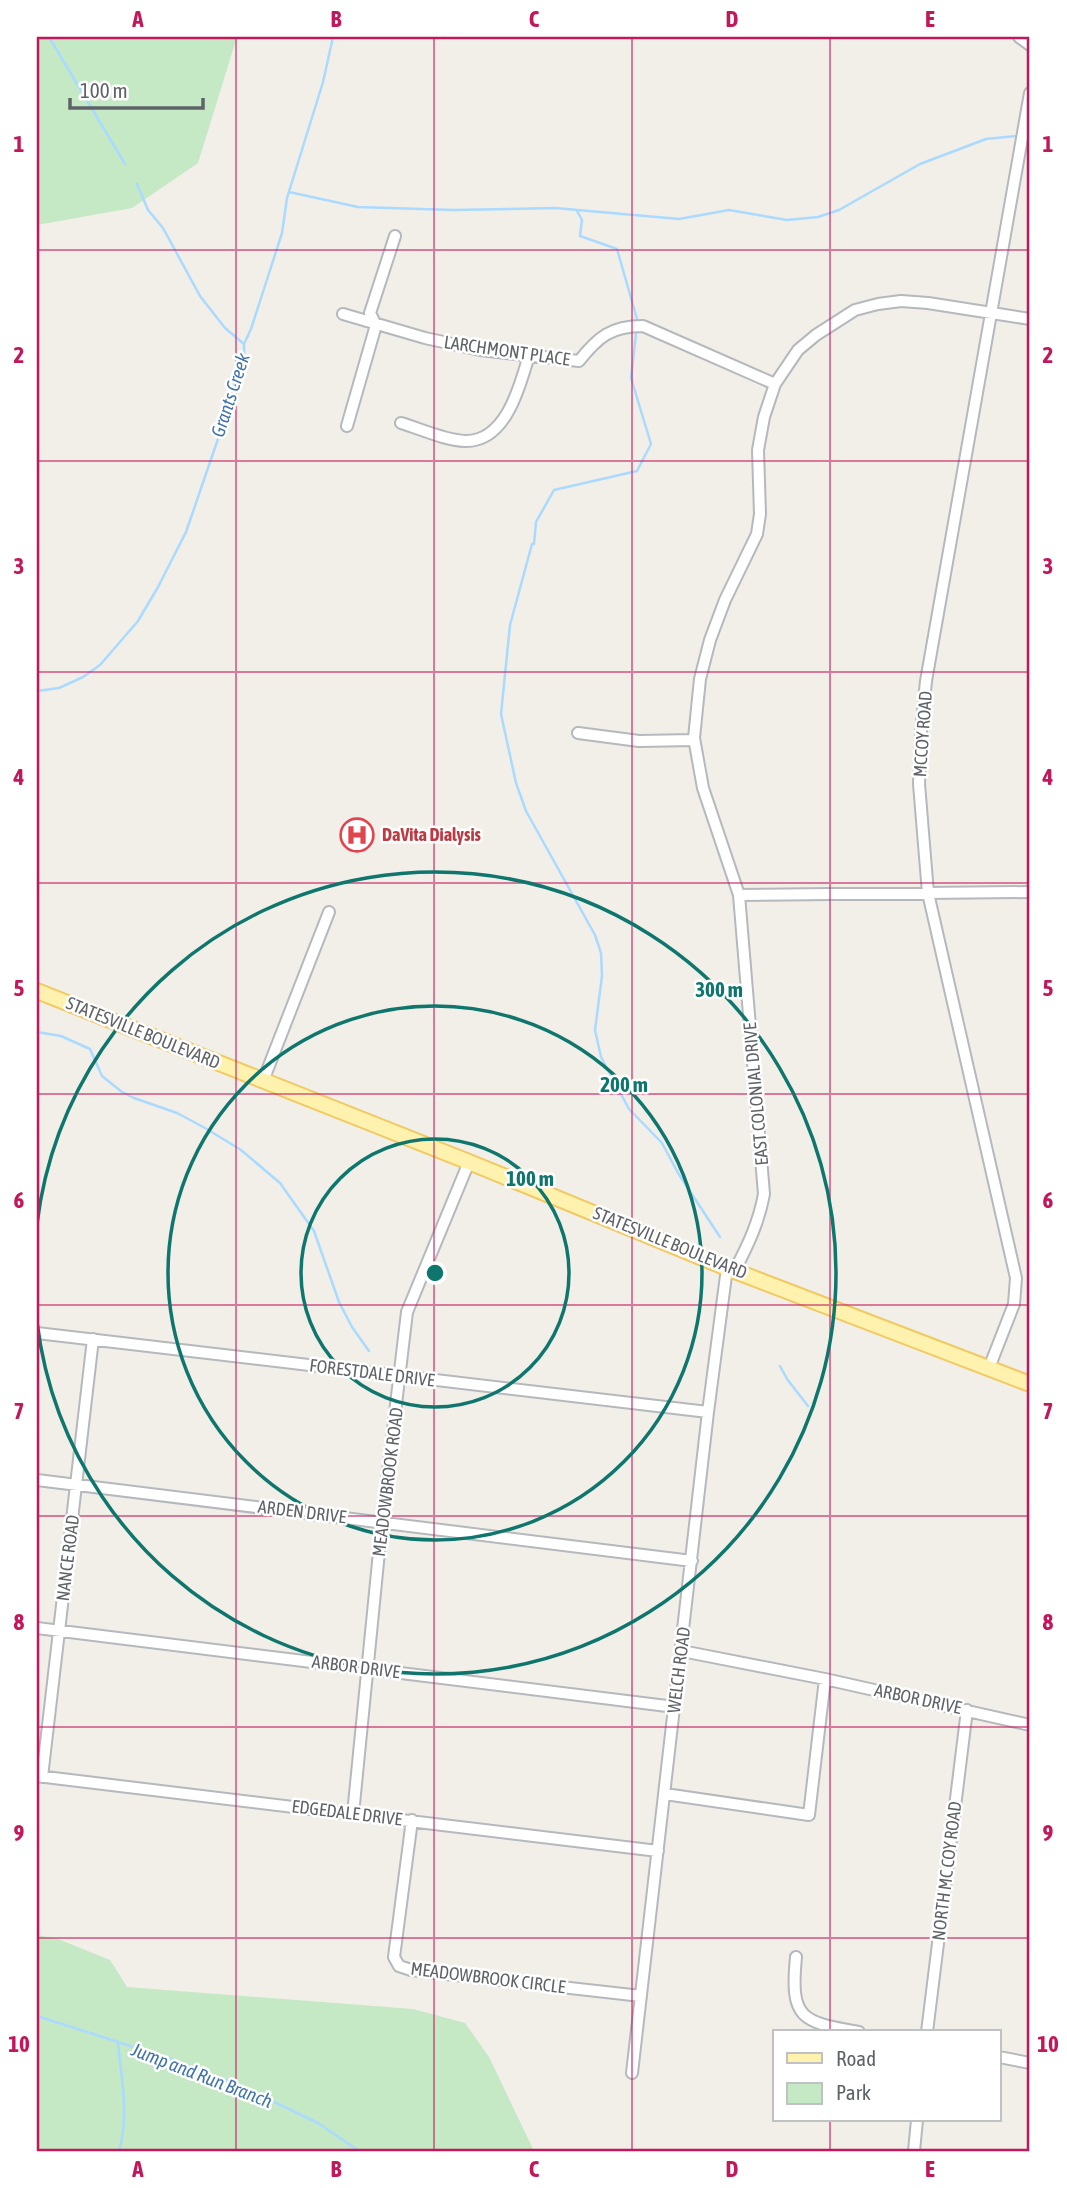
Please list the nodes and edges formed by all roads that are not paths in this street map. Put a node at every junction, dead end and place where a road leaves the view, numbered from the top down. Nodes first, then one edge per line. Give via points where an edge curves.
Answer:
1 (1019, 37) edge
2 (1030, 45) edge
3 (1030, 93) edge
4 (395, 236) dead end
5 (990, 311) junction
6 (343, 314) dead end
7 (1030, 319) edge
8 (376, 325) junction
9 (529, 355) junction
10 (775, 384) junction
11 (401, 423) dead end
12 (347, 426) dead end
13 (578, 733) dead end
14 (694, 740) junction
15 (1030, 892) edge
16 (928, 893) junction
17 (739, 895) junction
18 (329, 912) dead end
19 (37, 991) edge
20 (263, 1081) junction
21 (469, 1162) junction
22 (731, 1269) junction
23 (37, 1333) edge
24 (93, 1339) junction
25 (989, 1368) junction
26 (400, 1377) junction
27 (1030, 1384) edge
28 (708, 1412) junction
29 (37, 1480) edge
30 (77, 1485) junction
31 (382, 1522) junction
32 (692, 1561) junction
33 (37, 1628) edge
34 (60, 1630) junction
35 (682, 1651) junction
36 (368, 1669) junction
37 (825, 1679) junction
38 (675, 1707) junction
39 (967, 1710) junction
40 (1030, 1725) edge
41 (39, 1777) edge
42 (665, 1794) junction
43 (353, 1814) junction
44 (412, 1820) junction
45 (658, 1851) junction
46 (796, 1957) dead end
47 (642, 1996) junction
48 (850, 2030) edge
49 (927, 2030) edge
50 (1000, 2057) edge
51 (1030, 2063) edge
52 (632, 2073) dead end
53 (917, 2122) edge
54 (914, 2151) edge

1 - 2 street
3 - 5 street, MCCOY ROAD
4 - 8 street via 370,313
5 - 7 street, EAST COLONIAL DRIVE
5 - 10 street, EAST COLONIAL DRIVE via 901,302 855,310 798,350
5 - 16 street, MCCOY ROAD via 926,681 919,784
6 - 8 street, LARCHMONT PLACE
8 - 9 street, LARCHMONT PLACE via 480,350
8 - 12 street
9 - 10 street, LARCHMONT PLACE via 579,361 596,339 627,326 643,326
9 - 11 street via 521,383 501,422 490,433 464,441
10 - 14 street, EAST COLONIAL DRIVE via 758,450 757,534 710,640 700,679
13 - 14 street via 639,741
14 - 17 street, EAST COLONIAL DRIVE via 703,788
15 - 16 street
16 - 17 street
16 - 25 street, MCCOY ROAD via 1017,1278 1014,1304
17 - 22 street, EAST COLONIAL DRIVE via 764,1194 750,1240
18 - 20 street
19 - 20 main road, STATESVILLE BOULEVARD
20 - 21 main road, STATESVILLE BOULEVARD
21 - 22 main road, STATESVILLE BOULEVARD
21 - 26 street, MEADOWBROOK ROAD via 407,1312
22 - 25 main road, STATESVILLE BOULEVARD
22 - 28 street, WELCH ROAD
23 - 24 street, FORESTDALE DRIVE
24 - 26 street, FORESTDALE DRIVE
24 - 30 street, NANCE ROAD
25 - 27 main road, STATESVILLE BOULEVARD
26 - 28 street, FORESTDALE DRIVE
26 - 31 street, MEADOWBROOK ROAD
28 - 32 street, WELCH ROAD
29 - 30 street, ARDEN DRIVE
30 - 31 street, ARDEN DRIVE
30 - 34 street, NANCE ROAD
31 - 32 street, ARDEN DRIVE
31 - 36 street, MEADOWBROOK ROAD
32 - 35 street, WELCH ROAD
33 - 34 street, ARBOR DRIVE
34 - 36 street, ARBOR DRIVE
34 - 41 street, NANCE ROAD
35 - 37 street, ARBOR DRIVE
35 - 38 street, WELCH ROAD
36 - 38 street, ARBOR DRIVE
36 - 43 street, MEADOWBROOK ROAD
37 - 39 street, ARBOR DRIVE
37 - 42 street via 809,1815
38 - 42 street, WELCH ROAD
39 - 40 street, ARBOR DRIVE
39 - 49 street, NORTH MC COY ROAD
41 - 43 street, EDGEDALE DRIVE
42 - 45 street, WELCH ROAD
43 - 44 street, EDGEDALE DRIVE
44 - 45 street, EDGEDALE DRIVE
44 - 47 street, MEADOWBROOK CIRCLE via 394,1957 399,1966
45 - 47 street, WELCH ROAD
46 - 48 street via 793,1988 803,2015 813,2022
47 - 52 street, WELCH ROAD
50 - 51 street
53 - 54 street

